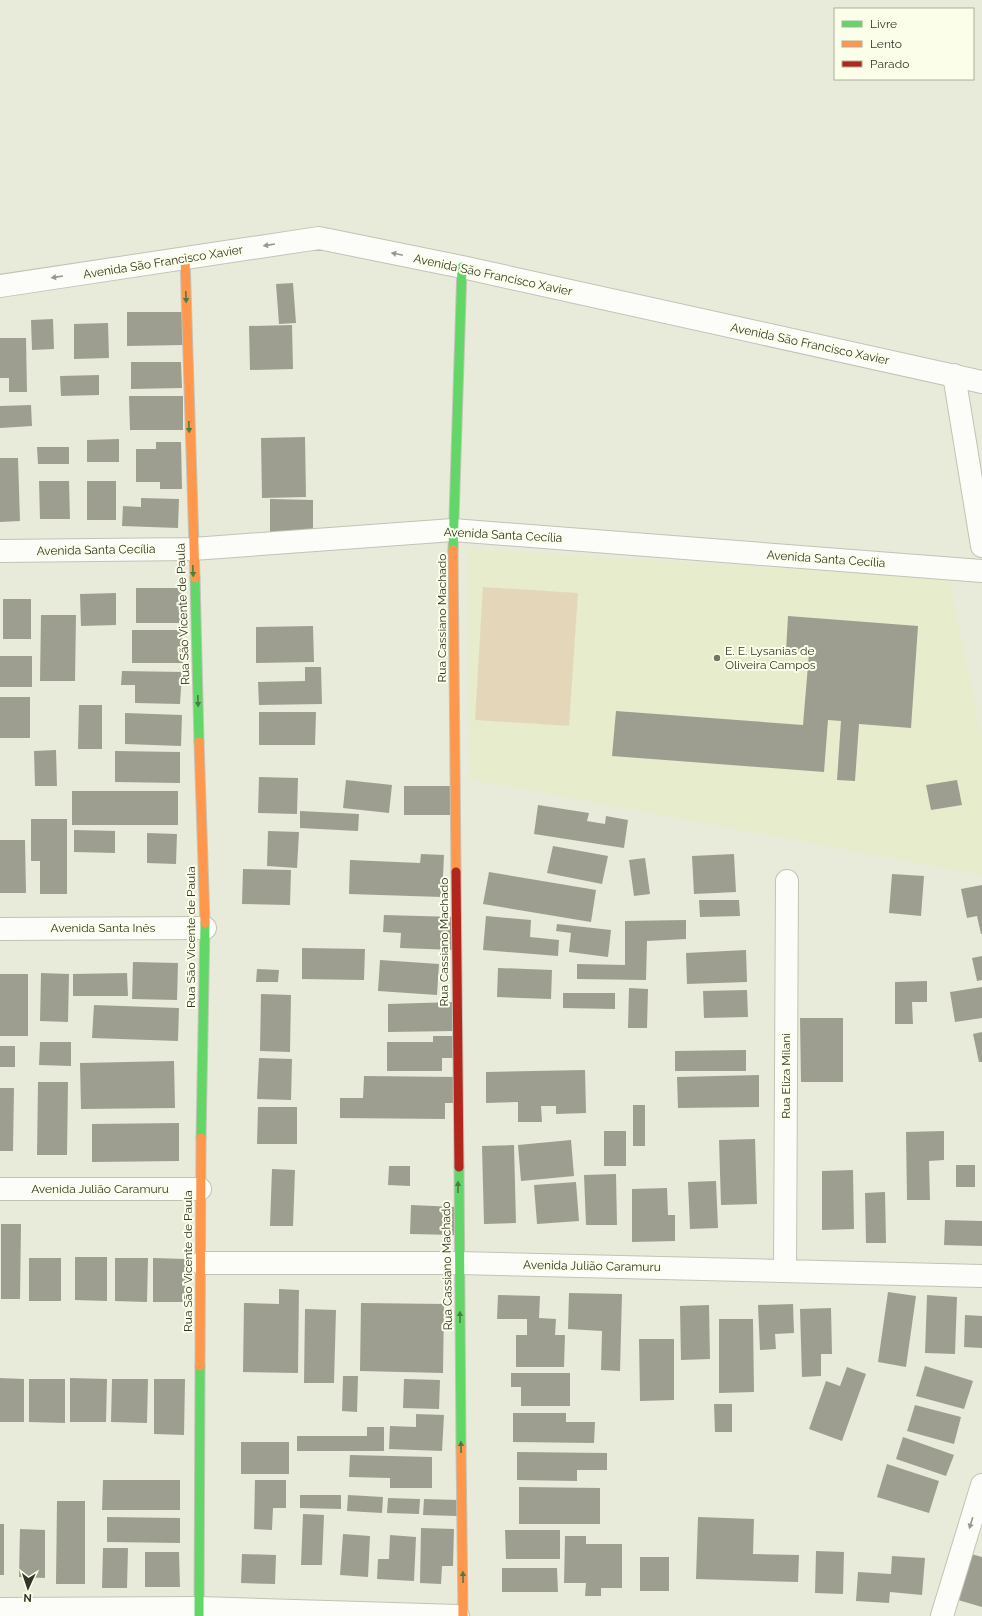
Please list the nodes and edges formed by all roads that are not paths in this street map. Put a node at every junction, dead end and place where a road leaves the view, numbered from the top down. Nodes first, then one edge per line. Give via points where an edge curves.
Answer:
1 (185, 258) junction
2 (462, 267) junction
3 (0, 286) edge
4 (954, 376) junction
5 (982, 382) edge
6 (453, 530) junction
7 (982, 546) edge
8 (193, 549) junction
9 (0, 551) edge
10 (982, 571) edge
11 (787, 881) dead end
12 (0, 928) edge
13 (205, 928) junction
14 (0, 1188) edge
15 (200, 1189) junction
16 (201, 1263) junction
17 (459, 1263) junction
18 (785, 1271) junction
19 (982, 1276) edge
20 (982, 1485) edge
21 (0, 1610) edge
22 (199, 1612) edge
23 (458, 1616) edge
24 (463, 1616) edge
25 (942, 1616) edge

2 -> 1 street, Avenida São Francisco Xavier via 319,238
1 -> 3 street, Avenida São Francisco Xavier
1 -> 8 street, Rua São Vicente de Paula
2 - 4 street, Avenida São Francisco Xavier
2 - 6 street, Rua Cassiano Machado
4 - 5 street, Avenida São Francisco Xavier
4 - 7 street
6 - 8 street, Avenida Santa Cecília
6 - 10 street, Avenida Santa Cecília
17 -> 6 street, Rua Cassiano Machado
8 - 9 street, Avenida Santa Cecília
8 -> 13 street, Rua São Vicente de Paula
11 - 18 street, Rua Eliza Milani
12 - 13 street, Avenida Santa Inês
13 - 15 street, Rua São Vicente de Paula
14 - 15 street, Avenida Julião Caramuru
15 - 16 street, Rua São Vicente de Paula
16 - 17 street, Avenida Julião Caramuru
16 - 22 street, Rua São Vicente de Paula
17 - 18 street, Avenida Julião Caramuru
24 -> 17 street, Rua Cassiano Machado
18 - 19 street, Avenida Julião Caramuru
20 -> 25 street
21 - 22 street
22 - 23 street

